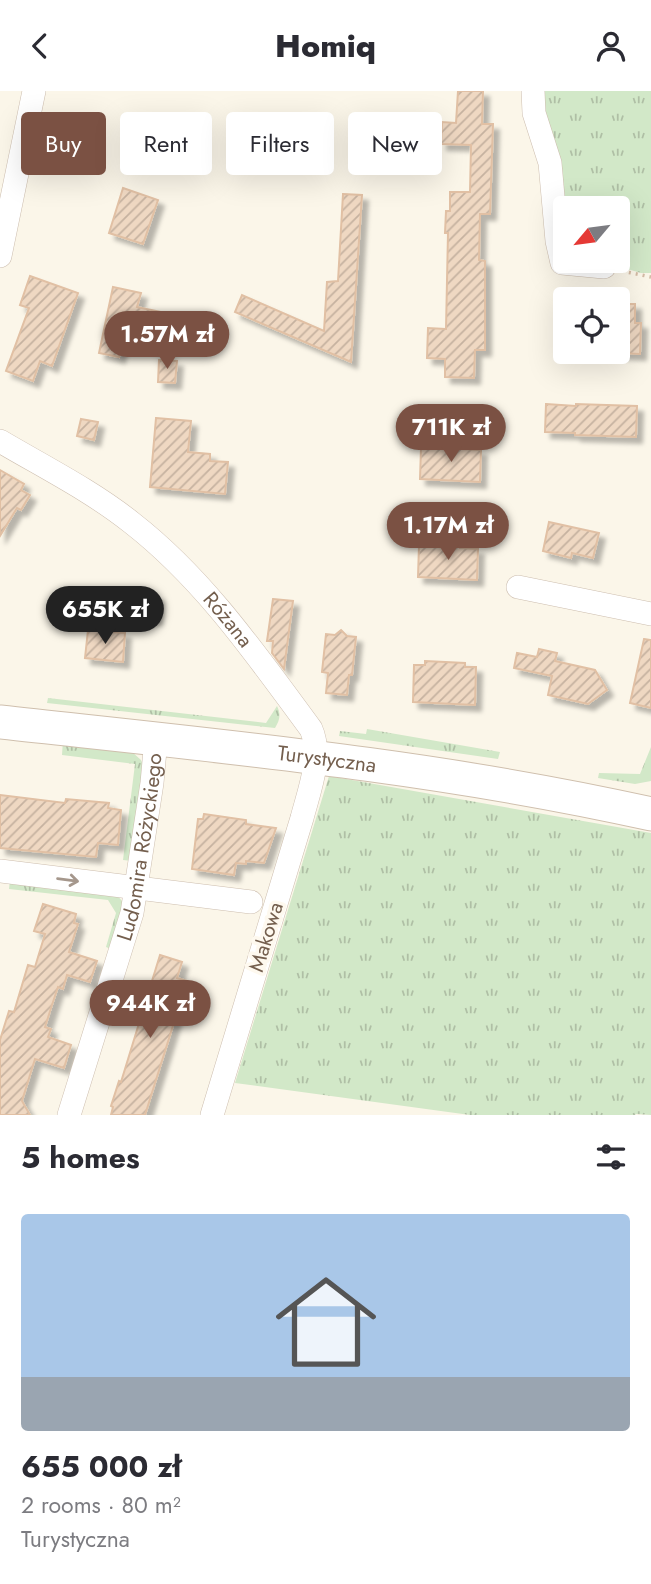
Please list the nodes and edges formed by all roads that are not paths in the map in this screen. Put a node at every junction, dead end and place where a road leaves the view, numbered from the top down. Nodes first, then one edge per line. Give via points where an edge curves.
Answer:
1 (34, 91) edge
2 (533, 91) edge
3 (553, 196) edge
4 (0, 256) edge
5 (0, 441) edge
6 (518, 587) dead end
7 (651, 614) edge
8 (0, 722) edge
9 (156, 739) junction
10 (315, 757) junction
11 (651, 814) edge
12 (0, 871) edge
13 (136, 888) junction
14 (251, 902) dead end
15 (69, 1115) edge
16 (212, 1115) edge

1 - 4 street
2 - 3 street
5 - 10 street, Różana via 115,510 175,562 236,629 311,729
6 - 7 street
8 - 9 street, Turystyczna
9 - 10 street, Turystyczna
9 - 13 street, Ludomira Różyckiego
10 - 11 street, Turystyczna via 431,773
10 - 16 street, Makowa via 299,830
12 -> 13 street
13 - 14 street
13 - 15 street, Ludomira Różyckiego

